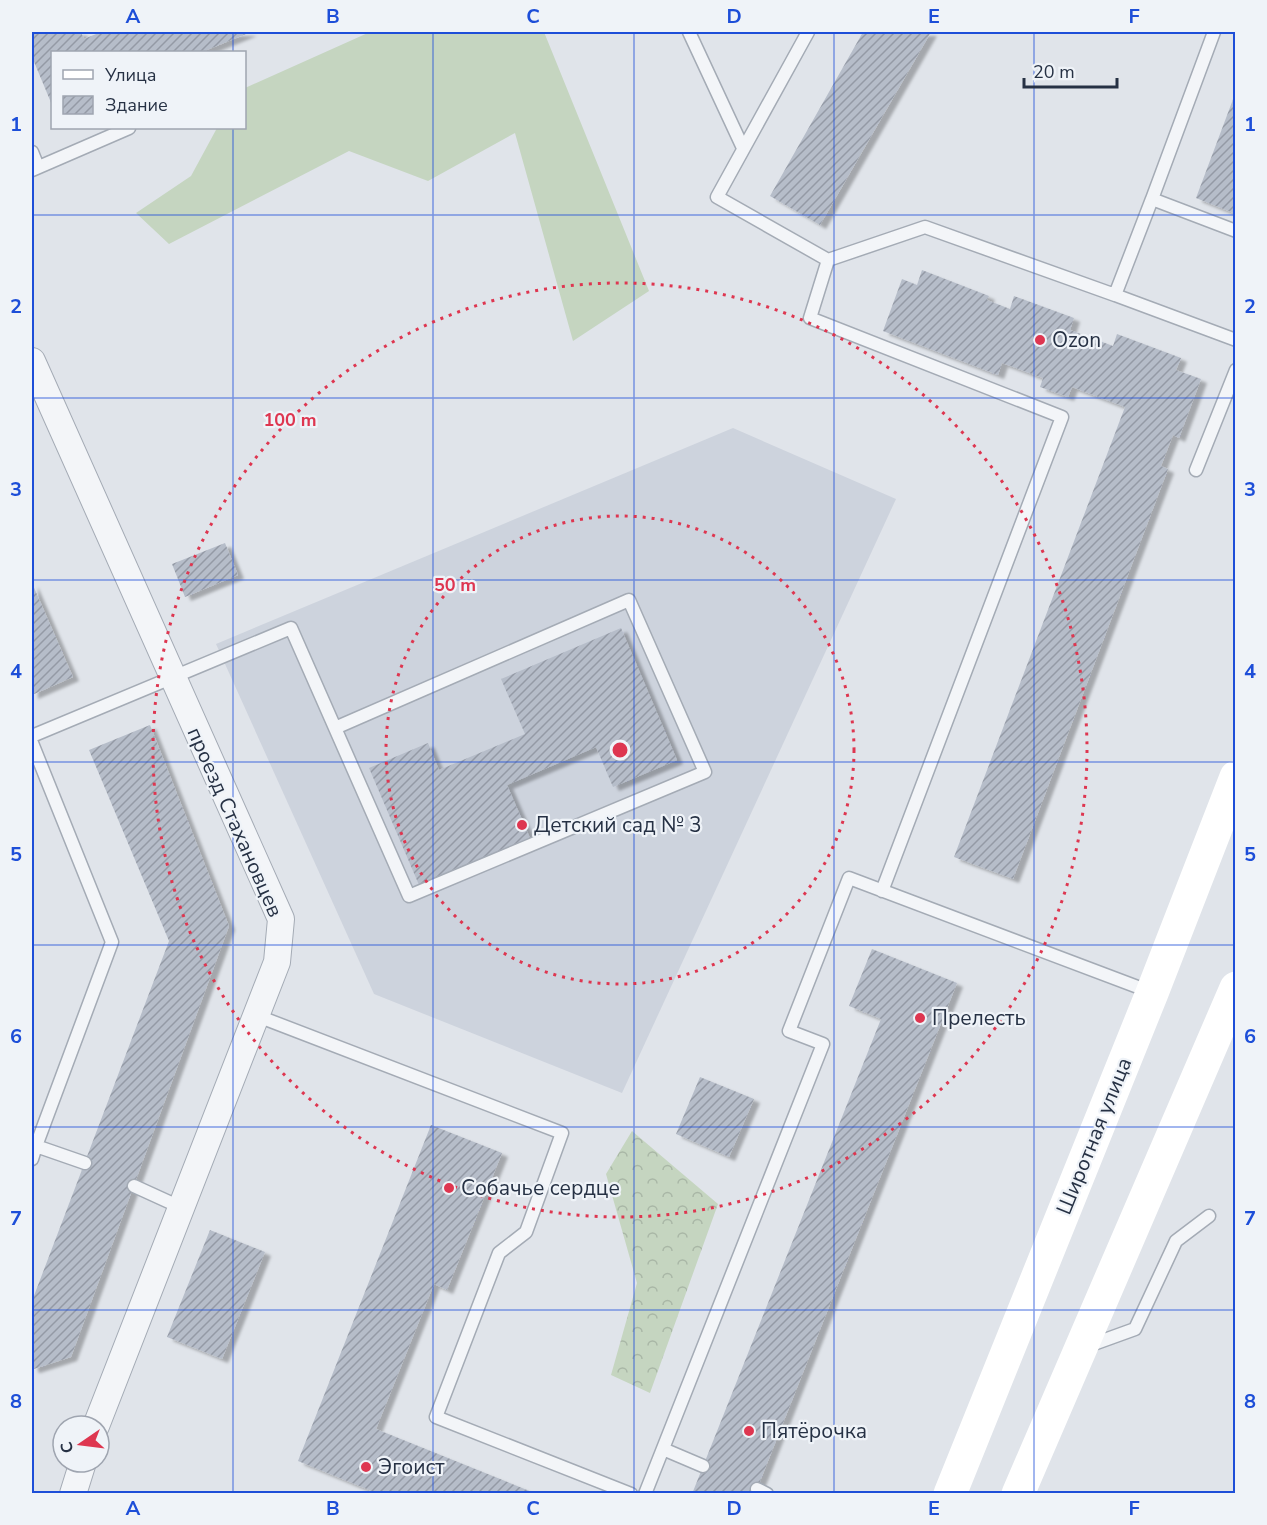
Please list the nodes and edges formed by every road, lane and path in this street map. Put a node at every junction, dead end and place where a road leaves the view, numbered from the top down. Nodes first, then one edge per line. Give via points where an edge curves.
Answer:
1 (689, 32) edge
2 (808, 32) edge
3 (1214, 32) edge
4 (127, 129) edge
5 (743, 148) junction
6 (32, 152) edge
7 (35, 168) edge
8 (1152, 200) junction
9 (1236, 231) edge
10 (828, 260) junction
11 (1114, 295) junction
12 (1236, 340) edge
13 (32, 361) edge
14 (1236, 370) edge
15 (1196, 470) dead end
16 (171, 678) junction
17 (335, 728) junction
18 (32, 736) edge
19 (32, 743) edge
20 (1235, 777) edge
21 (882, 891) junction
22 (1236, 988) edge
23 (1152, 993) junction
24 (255, 1016) junction
25 (34, 1145) edge
26 (32, 1159) edge
27 (85, 1163) dead end
28 (134, 1186) dead end
29 (180, 1206) junction
30 (1209, 1216) dead end
31 (1081, 1348) junction
32 (101, 1414) edge
33 (663, 1449) junction
34 (703, 1466) dead end
35 (79, 1474) edge
36 (73, 1494) edge
37 (631, 1494) edge
38 (645, 1494) edge
39 (950, 1494) edge
40 (1018, 1494) edge

1 - 5 lane
2 - 5 lane
3 - 8 lane
4 - 7 lane
5 - 10 lane via 717,197
6 - 7 lane
8 - 9 lane
8 - 11 lane
10 - 11 lane via 925,227
10 - 21 lane via 810,318 1062,417
11 - 12 lane
13 - 16 street, проезд Стахановцев
14 - 15 lane
16 - 17 lane via 291,628
16 - 18 lane
16 - 24 street, проезд Стахановцев via 281,919 277,962
17 - 17 lane via 409,896 705,772 628,600
19 - 25 lane via 112,942
20 - 23 main road, Широтная улица
21 - 23 lane
21 - 33 lane via 849,878 789,1030 823,1044
22 - 31 main road
23 - 39 main road, Широтная улица
24 - 29 street, проезд Стахановцев
24 - 37 lane via 562,1133 526,1232 499,1253 436,1417
25 - 26 lane
25 - 27 lane
28 - 29 lane
29 - 32 street, проезд Стахановцев
30 - 31 lane via 1176,1241 1135,1329
31 - 40 main road
33 - 34 lane
33 - 38 lane
35 - 36 street

